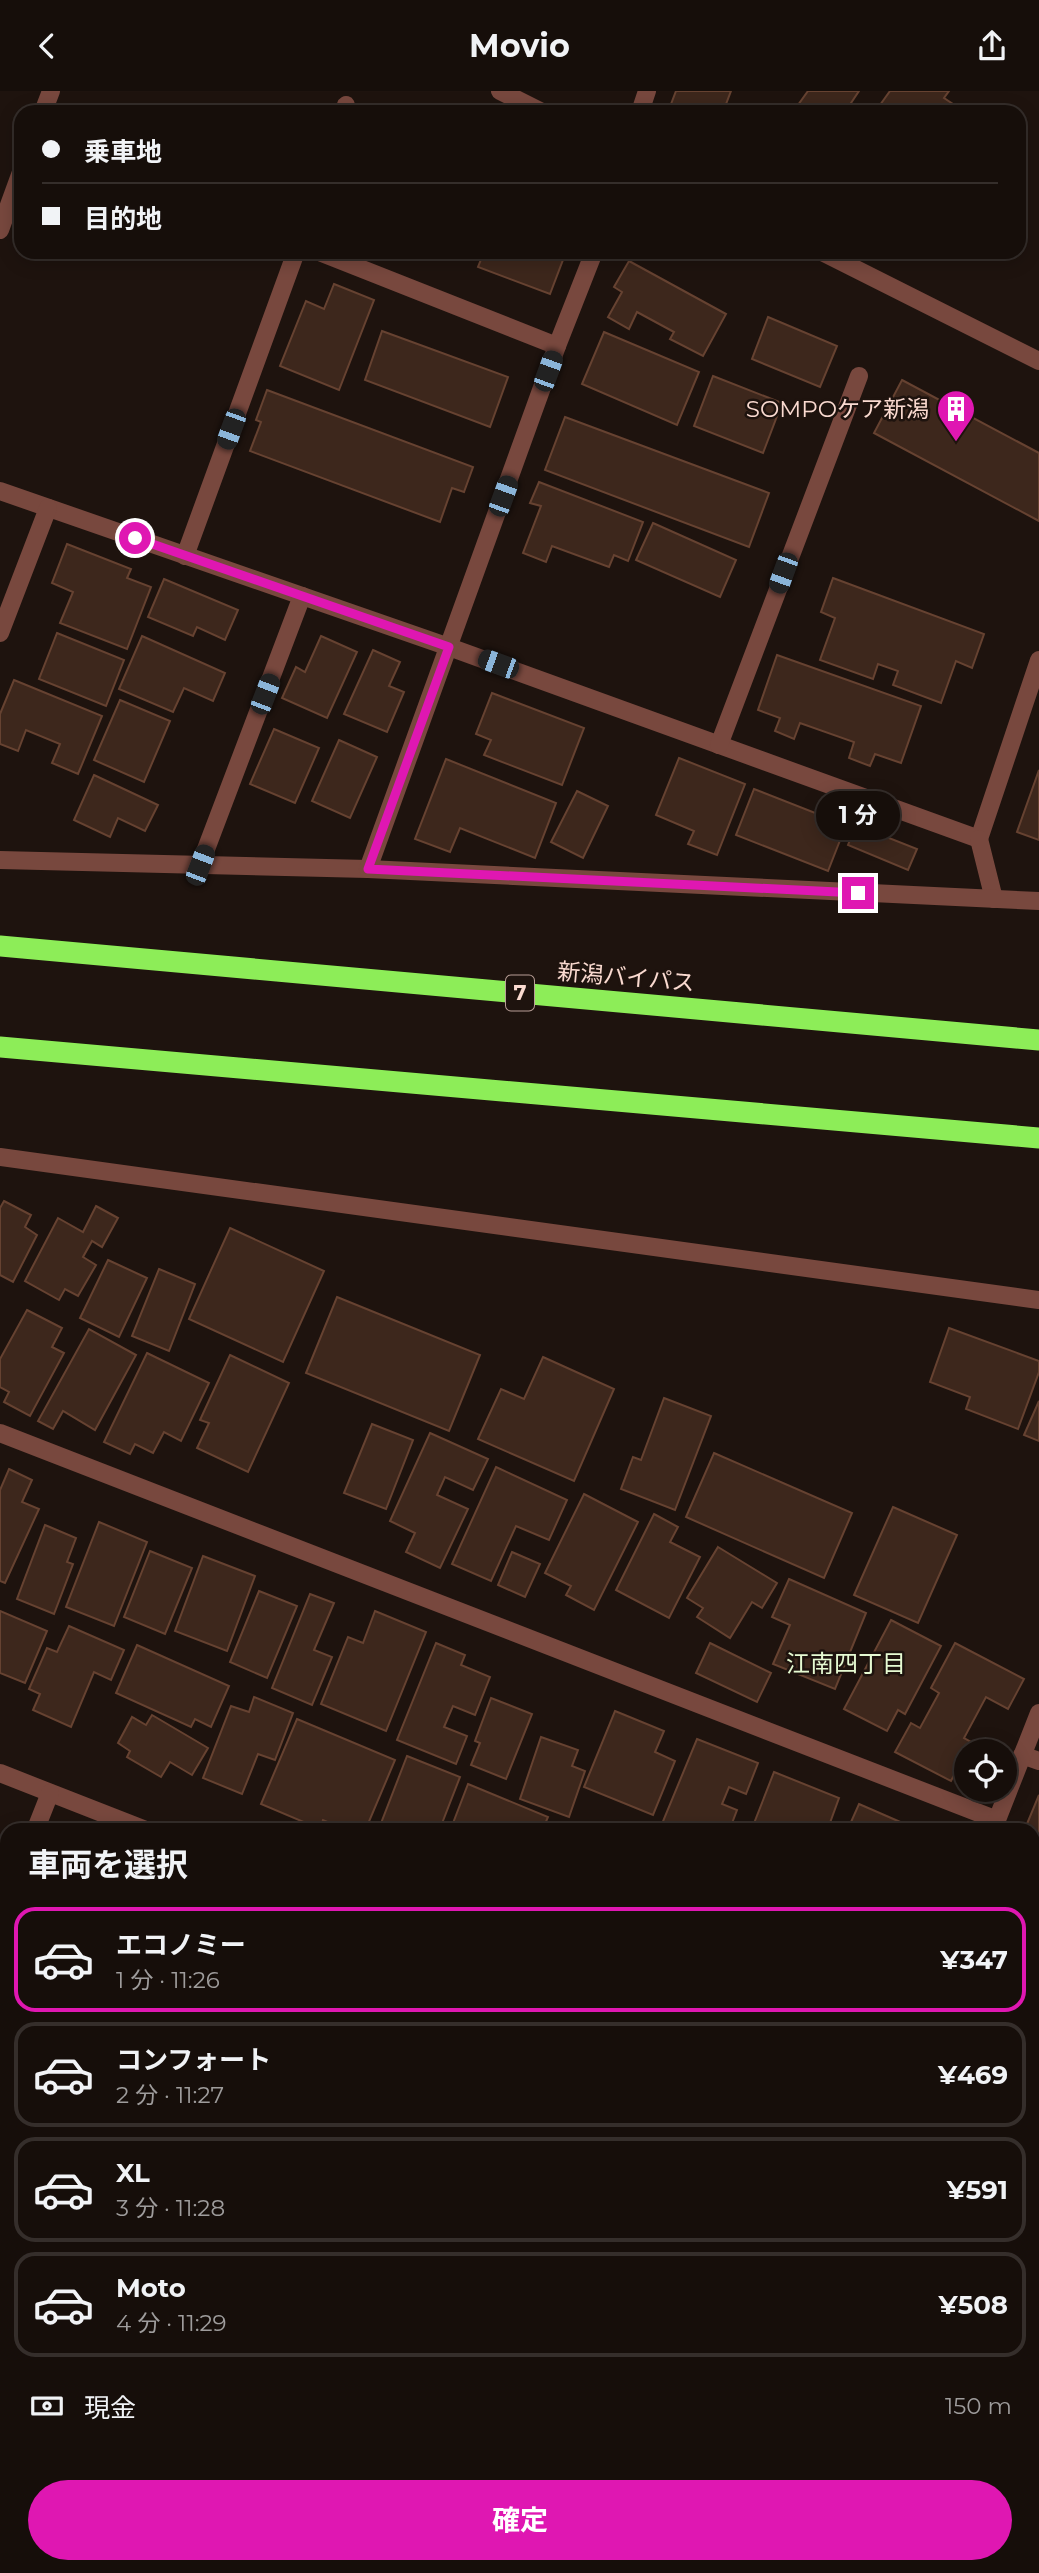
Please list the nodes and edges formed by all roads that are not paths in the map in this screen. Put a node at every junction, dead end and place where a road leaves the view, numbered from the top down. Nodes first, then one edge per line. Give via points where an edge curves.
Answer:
1 (500, 91) edge
2 (528, 105) edge
3 (14, 192) edge
4 (0, 230) edge
5 (293, 259) edge
6 (337, 259) edge
7 (591, 259) edge
8 (836, 259) edge
9 (557, 346) junction
10 (1039, 361) edge
11 (859, 376) dead end
12 (0, 491) edge
13 (48, 508) junction
14 (185, 556) junction
15 (302, 596) junction
16 (0, 633) edge
17 (449, 647) junction
18 (1039, 660) edge
19 (719, 745) junction
20 (979, 839) junction
21 (0, 860) edge
22 (200, 865) junction
23 (368, 869) junction
24 (993, 899) junction
25 (1039, 901) edge
26 (0, 947) edge
27 (1039, 1040) edge
28 (0, 1047) edge
29 (1039, 1138) edge
30 (0, 1157) edge
31 (1039, 1300) edge
32 (0, 1433) edge
33 (1039, 1713) edge
34 (1031, 1758) edge
35 (0, 1773) edge
36 (50, 1793) junction
37 (38, 1823) edge
38 (127, 1823) edge
39 (990, 1823) edge
40 (996, 1823) edge

1 - 2 street
3 - 4 street
5 - 14 street
6 - 9 street
7 - 9 street
8 - 10 street
9 - 17 street
11 - 19 street
12 - 13 street
13 - 14 street
13 - 16 street
14 - 15 street
15 - 17 street
15 - 22 street
17 - 19 street
17 - 23 street
18 - 20 street
19 - 20 street
20 - 24 street
21 - 22 street
22 - 23 street
23 - 24 street
24 - 25 street
26 - 27 highway, 新潟バイパス / 7
28 - 29 highway
30 - 31 street
32 - 39 street
33 - 34 street
34 - 40 street
35 - 36 street
36 - 37 street
36 - 38 street

